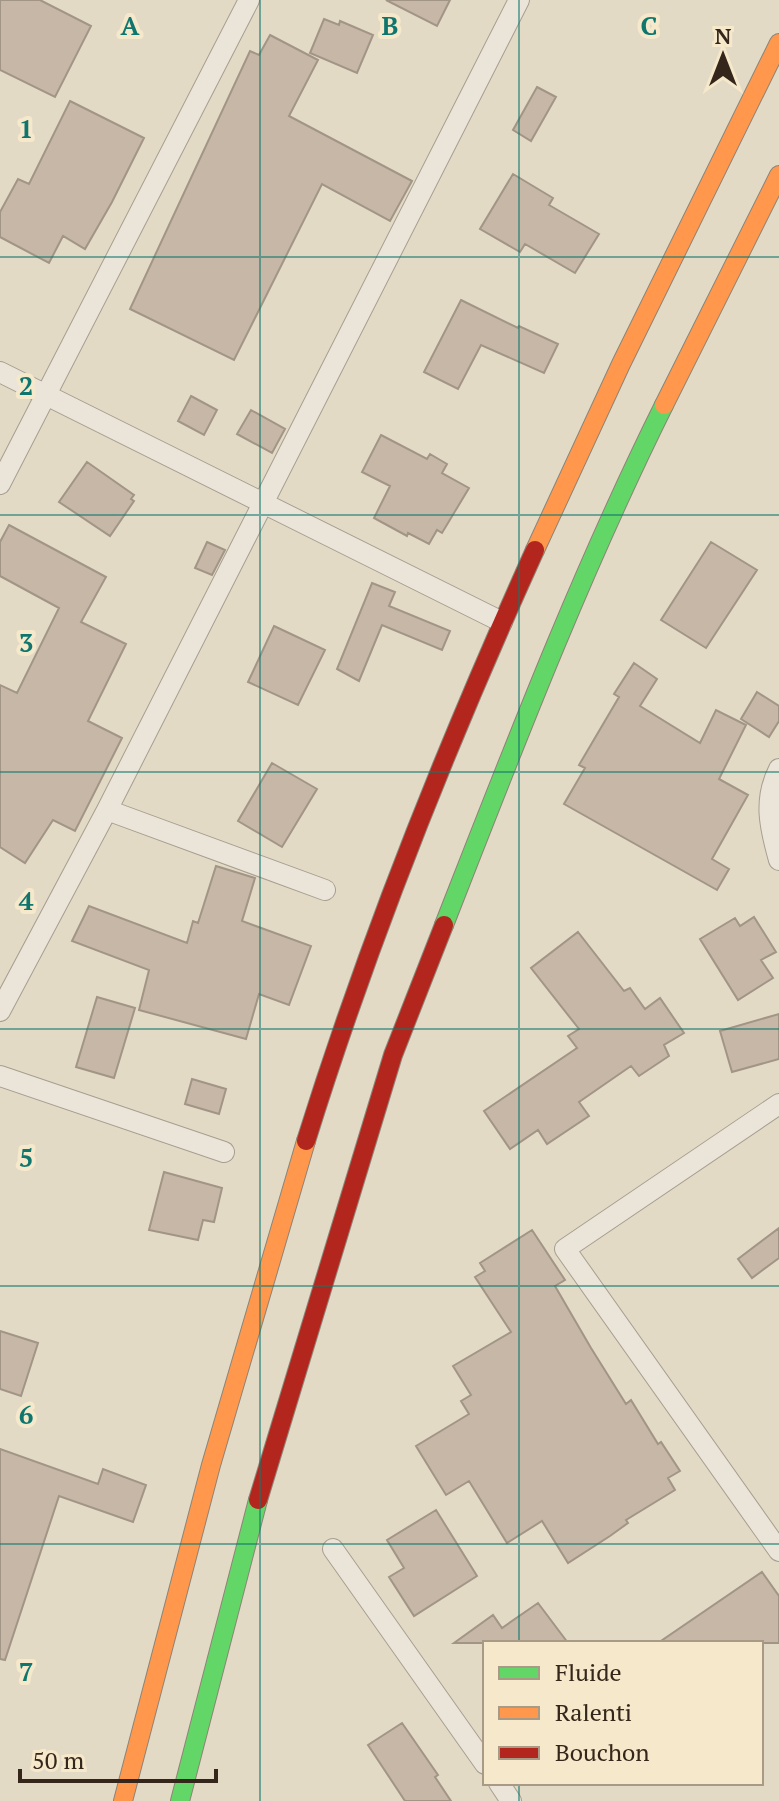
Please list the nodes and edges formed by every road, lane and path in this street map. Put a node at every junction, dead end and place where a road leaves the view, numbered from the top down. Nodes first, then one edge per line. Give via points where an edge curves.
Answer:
1 (249, 0) edge
2 (519, 0) edge
3 (779, 43) edge
4 (779, 175) edge
5 (0, 372) edge
6 (46, 395) junction
7 (0, 484) edge
8 (263, 502) junction
9 (502, 622) junction
10 (779, 769) edge
11 (107, 810) junction
12 (779, 860) edge
13 (325, 890) dead end
14 (0, 1011) edge
15 (0, 1076) edge
16 (779, 1104) edge
17 (224, 1152) dead end
18 (333, 1549) dead end
19 (779, 1551) edge
20 (483, 1761) edge
21 (123, 1801) edge
22 (180, 1801) edge

1 - 6 street
2 - 8 street
3 - 9 main road via 642,316
4 - 22 main road via 616,504 553,646 393,1055 252,1520
5 - 6 street
6 - 7 street
6 - 8 street
8 - 9 street
8 - 11 street
9 - 21 main road via 385,912 295,1172 189,1543
10 - 12 street via 771,785 768,822
11 - 13 street
11 - 14 street
15 - 17 street
16 - 19 street via 565,1249
18 - 20 street

